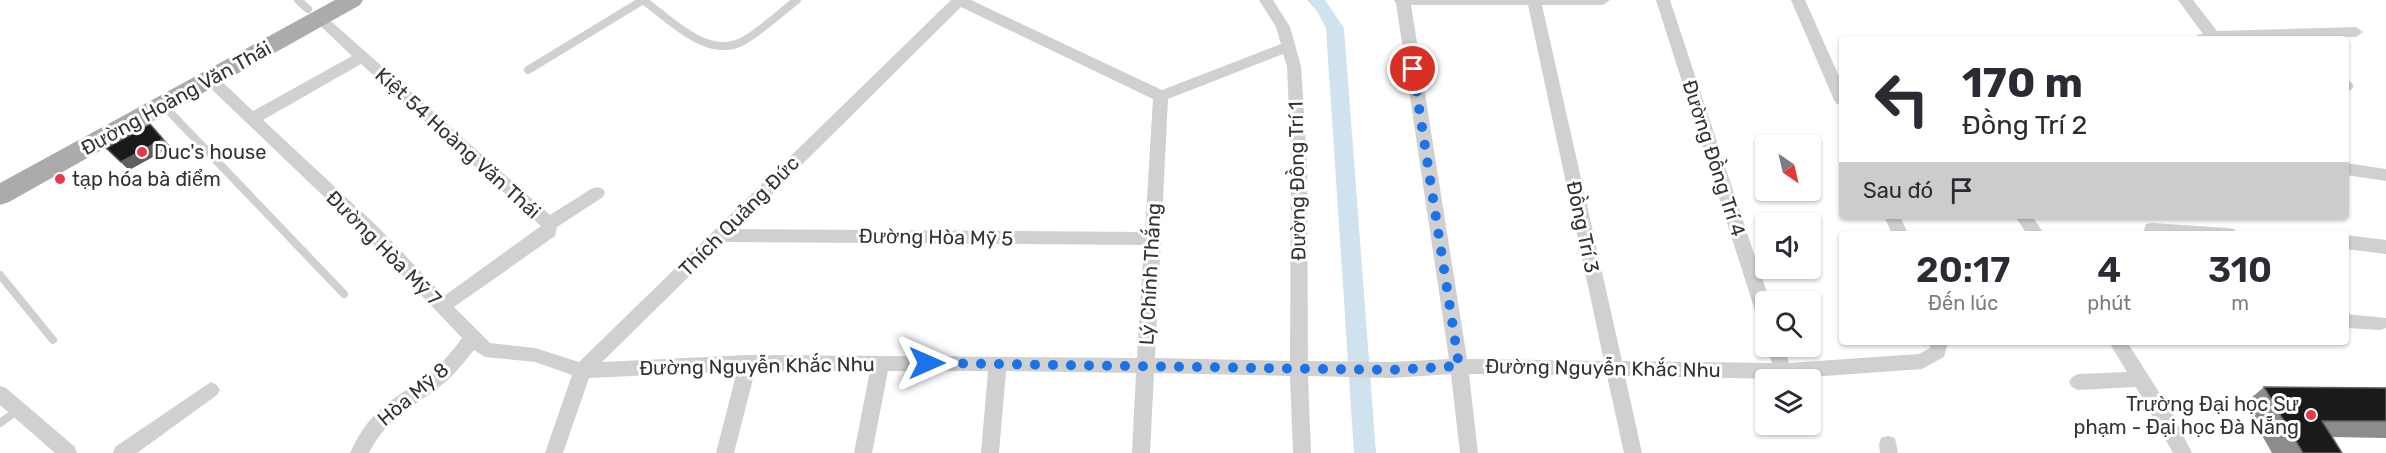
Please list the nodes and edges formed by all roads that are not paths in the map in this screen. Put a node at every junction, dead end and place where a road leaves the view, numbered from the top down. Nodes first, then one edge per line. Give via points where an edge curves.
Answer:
1 (352, 0) edge
2 (643, 0) edge
3 (797, 0) edge
4 (959, 0) edge
5 (1266, 0) edge
6 (1402, 0) edge
7 (1603, 0) edge
8 (1663, 0) edge
9 (1798, 0) edge
10 (2185, 0) edge
11 (1534, 1) edge
12 (312, 7) edge
13 (2356, 32) dead end
14 (2210, 36) edge
15 (2302, 36) edge
16 (1288, 47) junction
17 (363, 57) junction
18 (528, 70) dead end
19 (210, 79) junction
20 (1839, 93) edge
21 (1161, 96) junction
22 (163, 105) junction
23 (251, 119) junction
24 (2349, 169) edge
25 (2386, 175) edge
26 (0, 178) edge
27 (597, 193) dead end
28 (0, 195) edge
29 (549, 224) junction
30 (2152, 229) dead end
31 (2176, 231) edge
32 (719, 235) junction
33 (1152, 239) junction
34 (2349, 242) edge
35 (2386, 247) edge
36 (0, 275) edge
37 (1758, 291) edge
38 (344, 294) dead end
39 (442, 306) junction
40 (2349, 321) edge
41 (2380, 323) dead end
42 (473, 339) junction
43 (53, 340) dead end
44 (2120, 345) edge
45 (1938, 347) edge
46 (748, 363) junction
47 (879, 363) junction
48 (998, 363) junction
49 (1145, 366) junction
50 (1459, 366) junction
51 (1299, 368) junction
52 (1613, 368) junction
53 (1811, 369) edge
54 (582, 371) junction
55 (1755, 371) edge
56 (2140, 379) junction
57 (2078, 382) dead end
58 (211, 390) dead end
59 (0, 394) edge
60 (18, 410) junction
61 (0, 423) edge
62 (68, 453) edge
63 (122, 453) edge
64 (359, 453) edge
65 (554, 453) edge
66 (725, 453) edge
67 (863, 453) edge
68 (990, 453) edge
69 (1141, 453) edge
70 (1302, 453) edge
71 (1469, 453) edge
72 (1634, 453) edge
73 (2183, 453) edge

1 - 12 main road, Đường Hoàng Văn Thái
2 - 3 lane via 707,44 722,47 745,40
2 - 18 lane
4 - 21 street
4 - 32 street, Thích Quảng Đức
5 - 16 street, Đường Đồng Trí 1 via 1283,27
6 - 11 street
6 - 50 street
7 - 11 street
8 - 37 street, Đường Đồng Trí 4
9 - 20 street
10 - 14 street
11 - 52 street, Đồng Trí 3
12 - 17 street, Kiệt 54 Hoàng Văn Thái
12 - 19 main road, Đường Hoàng Văn Thái
12 - 26 main road, Đường Hoàng Văn Thái
13 - 15 street
16 - 21 street
16 - 51 street, Đường Đồng Trí 1 via 1294,66 1299,161
17 - 23 street
17 - 29 street, Kiệt 54 Hoàng Văn Thái
19 - 22 main road, Đường Hoàng Văn Thái
19 - 23 street, Đường Hòa Mỹ 7
21 - 33 street, Lý Chính Thắng
22 - 28 main road, Đường Hoàng Văn Thái
22 - 38 lane
23 - 39 street, Đường Hòa Mỹ 7 via 372,232
24 - 25 street
27 - 29 street
29 - 39 street, Kiệt 54 Hoàng Văn Thái via 549,231
30 - 31 street
32 - 33 street, Đường Hòa Mỹ 5
32 - 54 street, Thích Quảng Đức
33 - 49 street, Lý Chính Thắng
34 - 35 street
36 - 43 lane
39 - 42 street, Đường Hòa Mỹ 7
40 - 41 street
42 - 54 street, Đường Hòa Mỹ 7 via 485,350 535,355
42 - 64 street, Hòa Mỹ 8 via 442,374 392,408 366,435
44 - 56 street
45 - 53 street, Đường Nguyễn Khắc Nhu via 1922,361
46 - 47 street, Đường Nguyễn Khắc Nhu
46 - 54 street, Đường Nguyễn Khắc Nhu
46 - 66 street
47 - 48 street, Đường Nguyễn Khắc Nhu
47 - 67 street
48 - 49 street, Đường Nguyễn Khắc Nhu
48 - 68 street
49 - 51 street, Đường Nguyễn Khắc Nhu
49 - 69 street, Lý Chính Thắng
50 - 51 street, Đường Nguyễn Khắc Nhu via 1392,370
50 - 52 street, Đường Nguyễn Khắc Nhu
50 - 71 street
51 - 70 street, Đường Đồng Trí 1
52 - 55 street, Đường Nguyễn Khắc Nhu
52 - 72 street, Đồng Trí 3
54 - 65 street, Thích Quảng Đức
56 - 57 street
56 - 73 street
58 - 63 street
59 - 60 street
60 - 61 lane
60 - 62 street

